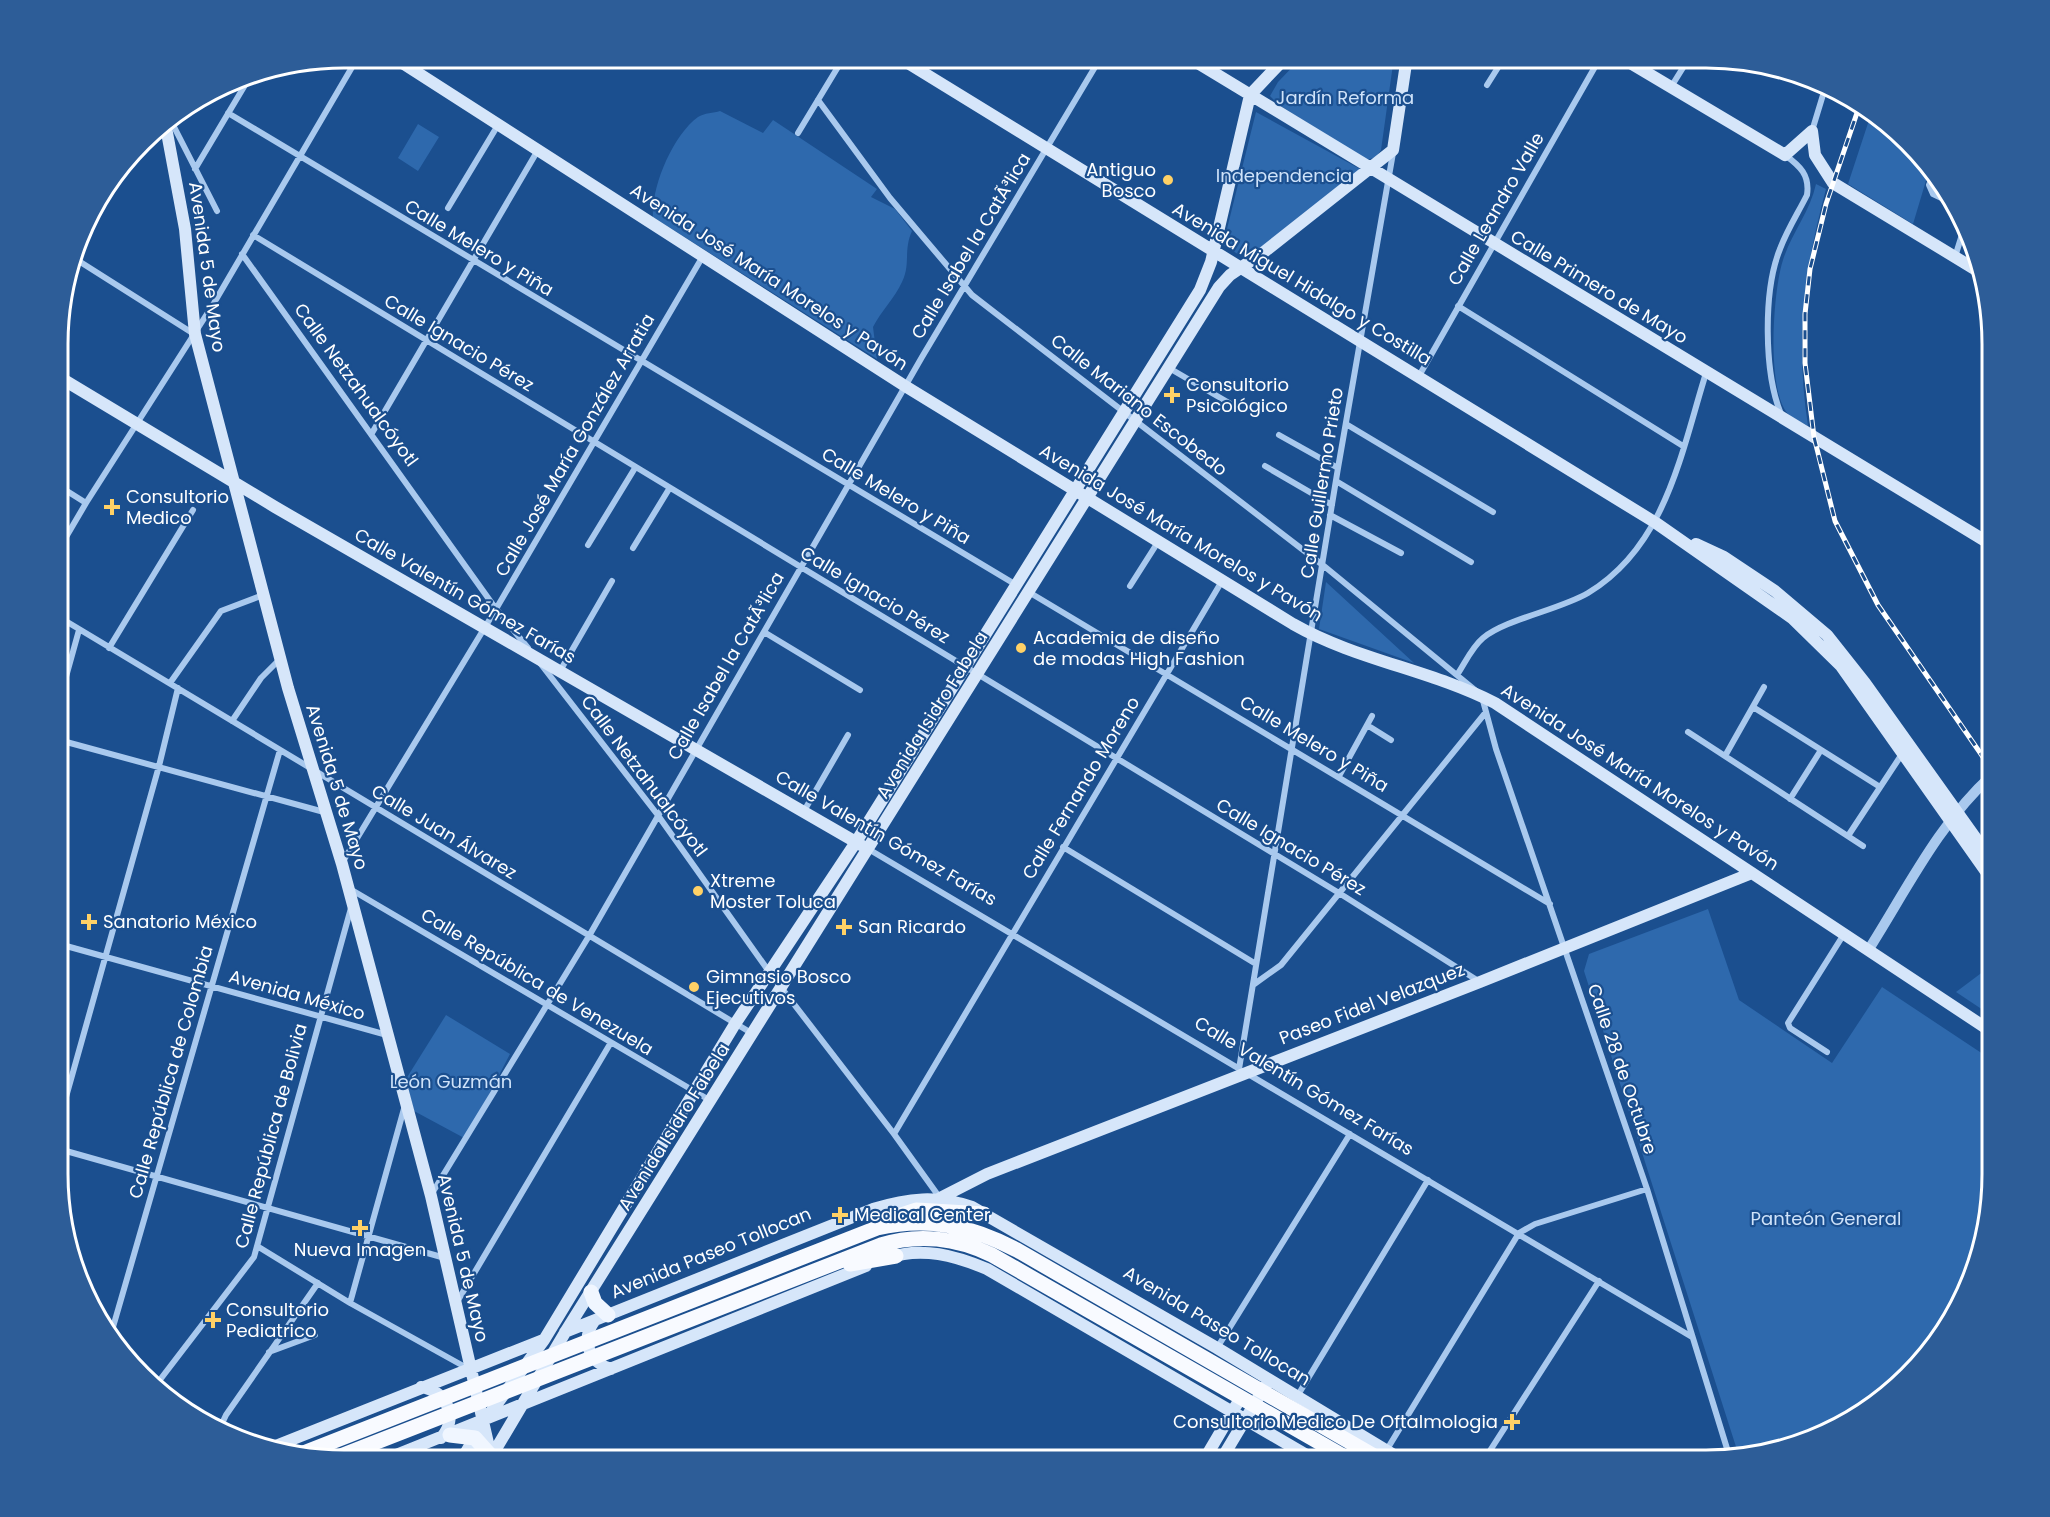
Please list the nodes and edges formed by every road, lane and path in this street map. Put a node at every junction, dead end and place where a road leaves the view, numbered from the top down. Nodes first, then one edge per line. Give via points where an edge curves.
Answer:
1 (352, 68) edge
2 (410, 68) edge
3 (837, 68) edge
4 (916, 68) edge
5 (1095, 68) edge
6 (1206, 68) edge
7 (1276, 68) edge
8 (1405, 68) edge
9 (1497, 68) edge
10 (1594, 68) edge
11 (1639, 68) edge
12 (1683, 68) edge
13 (1487, 85) dead end
14 (244, 87) edge
15 (1671, 87) junction
16 (1823, 94) edge
17 (1250, 95) junction
18 (818, 100) junction
19 (228, 113) junction
20 (498, 125) junction
21 (172, 128) edge
22 (169, 130) edge
23 (1812, 130) junction
24 (798, 133) dead end
25 (178, 148) junction
26 (1047, 149) junction
27 (538, 150) junction
28 (1393, 150) junction
29 (1785, 155) junction
30 (299, 157) junction
31 (1369, 167) junction
32 (195, 169) junction
33 (1390, 179) junction
34 (1930, 182) edge
35 (1940, 197) edge
36 (448, 208) dead end
37 (217, 211) dead end
38 (253, 235) junction
39 (1961, 238) edge
40 (1494, 243) junction
41 (1214, 251) junction
42 (242, 254) junction
43 (703, 255) junction
44 (1955, 257) junction
45 (80, 262) edge
46 (472, 262) junction
47 (1972, 267) edge
48 (1240, 268) junction
49 (965, 288) junction
50 (1458, 306) junction
51 (195, 334) junction
52 (1360, 340) junction
53 (426, 341) junction
54 (640, 362) junction
55 (1169, 368) junction
56 (1706, 373) junction
57 (1419, 376) junction
58 (68, 382) edge
59 (905, 386) junction
60 (1236, 407) dead end
61 (1123, 412) junction
62 (1782, 417) junction
63 (1136, 422) junction
64 (137, 423) junction
65 (1346, 424) junction
66 (372, 433) junction
67 (1279, 435) dead end
68 (593, 442) junction
69 (1683, 446) junction
70 (1265, 466) dead end
71 (635, 468) junction
72 (1338, 468) junction
73 (1336, 481) junction
74 (234, 483) junction
75 (849, 486) junction
76 (669, 489) junction
77 (1074, 490) junction
78 (68, 492) edge
79 (1088, 499) junction
80 (86, 503) junction
81 (1332, 505) junction
82 (193, 510) dead end
83 (1493, 512) dead end
84 (1330, 515) junction
85 (1656, 523) junction
86 (68, 534) edge
87 (1982, 539) edge
88 (1158, 542) junction
89 (588, 545) dead end
90 (633, 548) dead end
91 (1401, 553) dead end
92 (1471, 562) dead end
93 (1324, 566) junction
94 (801, 568) junction
95 (612, 581) dead end
96 (1222, 581) junction
97 (1016, 584) junction
98 (1130, 586) dead end
99 (1029, 592) junction
100 (263, 595) junction
101 (496, 609) junction
102 (68, 623) edge
103 (485, 627) junction
104 (79, 630) junction
105 (764, 632) junction
106 (1312, 634) junction
107 (109, 648) junction
108 (534, 656) junction
109 (280, 658) junction
110 (964, 667) junction
111 (68, 670) edge
112 (560, 671) junction
113 (1166, 674) junction
114 (978, 675) junction
115 (1457, 675) junction
116 (170, 683) junction
117 (1764, 687) dead end
118 (178, 688) junction
119 (860, 690) dead end
120 (1481, 696) junction
121 (1753, 707) junction
122 (1486, 712) junction
123 (1372, 716) dead end
124 (232, 721) junction
125 (1367, 725) junction
126 (1688, 732) dead end
127 (848, 735) dead end
128 (1391, 740) dead end
129 (68, 742) edge
130 (696, 747) junction
131 (1292, 749) junction
132 (280, 750) junction
133 (1821, 750) junction
134 (1902, 752) junction
135 (1725, 756) junction
136 (1116, 758) junction
137 (159, 766) junction
138 (313, 769) junction
139 (1339, 776) junction
140 (1982, 785) edge
141 (1880, 787) junction
142 (267, 796) junction
143 (1790, 799) junction
144 (375, 809) junction
145 (804, 811) junction
146 (324, 812) junction
147 (657, 814) junction
148 (1402, 814) junction
149 (1953, 815) junction
150 (1848, 836) junction
151 (856, 842) junction
152 (1863, 846) dead end
153 (1063, 847) junction
154 (870, 850) junction
155 (1274, 854) junction
156 (1982, 855) edge
157 (342, 864) junction
158 (1752, 873) junction
159 (348, 888) junction
160 (1339, 893) junction
161 (352, 903) junction
162 (1550, 904) junction
163 (1012, 933) junction
164 (1845, 933) junction
165 (589, 936) junction
166 (68, 947) edge
167 (1565, 948) junction
168 (1869, 949) junction
169 (105, 957) junction
170 (1256, 964) junction
171 (770, 974) junction
172 (1480, 982) junction
173 (1253, 986) junction
174 (212, 987) junction
175 (782, 988) junction
176 (545, 1005) junction
177 (319, 1018) junction
178 (735, 1024) junction
179 (1982, 1025) edge
180 (753, 1034) junction
181 (387, 1035) junction
182 (610, 1044) junction
183 (1827, 1052) dead end
184 (1242, 1071) junction
185 (68, 1090) edge
186 (695, 1092) junction
187 (711, 1102) junction
188 (405, 1104) junction
189 (894, 1134) junction
190 (1350, 1134) junction
191 (68, 1152) edge
192 (157, 1178) junction
193 (1428, 1180) junction
194 (1647, 1189) junction
195 (431, 1196) junction
196 (940, 1198) junction
197 (266, 1209) junction
198 (984, 1214) junction
199 (877, 1228) junction
200 (1519, 1233) junction
201 (368, 1238) junction
202 (257, 1246) junction
203 (896, 1256) junction
204 (446, 1258) junction
205 (815, 1271) junction
206 (1599, 1281) junction
207 (318, 1283) junction
208 (591, 1292) junction
209 (457, 1302) junction
210 (350, 1303) junction
211 (1141, 1304) junction
212 (601, 1317) junction
213 (113, 1326) edge
214 (566, 1331) junction
215 (315, 1335) dead end
216 (1692, 1337) junction
217 (1109, 1339) junction
218 (543, 1340) junction
219 (1217, 1348) junction
220 (268, 1352) junction
221 (611, 1369) junction
222 (470, 1370) junction
223 (1257, 1371) junction
224 (1269, 1379) junction
225 (160, 1380) edge
226 (421, 1387) junction
227 (1194, 1390) junction
228 (1298, 1395) junction
229 (522, 1404) junction
230 (1315, 1407) junction
231 (1233, 1411) junction
232 (1246, 1419) junction
233 (485, 1420) junction
234 (224, 1422) edge
235 (445, 1436) junction
236 (475, 1438) junction
237 (284, 1443) edge
238 (1292, 1446) junction
239 (316, 1448) edge
240 (1727, 1449) edge
241 (356, 1450) edge
242 (411, 1450) edge
243 (468, 1450) edge
244 (485, 1450) edge
245 (490, 1450) edge
246 (496, 1450) edge
247 (1210, 1450) edge
248 (1227, 1450) edge
249 (1299, 1450) edge
250 (1333, 1450) edge
251 (1374, 1450) edge
252 (1376, 1450) edge
253 (1386, 1450) edge
254 (1490, 1450) edge

1 - 30 street
2 - 20 main road, Avenida José María Morelos y Pavón
3 - 18 street
4 - 26 main road, Avenida Miguel Hidalgo y Costilla
5 - 26 street, Calle Isabel la CatÃ³lica
6 - 17 main road, Calle Primero de Mayo
7 - 17 main road
8 - 28 main road
9 - 13 street
10 - 40 street, Calle Leandro Valle
11 - 15 main road
12 - 15 street
14 - 19 street
15 - 29 main road
16 - 23 street
17 - 31 main road, Calle Primero de Mayo
17 - 41 main road, Avenida Isidro Fabela
18 - 24 street
18 - 49 street, Calle Mariano Escobedo via 890,198
19 - 30 street, Calle Melero y Piña
19 - 32 street
20 - 27 main road, Avenida José María Morelos y Pavón
20 - 36 street
21 - 25 street
22 - 25 main road, Avenida 5 de Mayo
23 - 29 main road
23 - 44 main road via 1815,155 1833,183
25 - 32 street
25 - 51 main road, Avenida 5 de Mayo
26 - 41 main road, Avenida Miguel Hidalgo y Costilla
26 - 49 street, Calle Isabel la CatÃ³lica
27 - 43 main road, Avenida José María Morelos y Pavón
27 - 46 street
28 - 31 main road, Avenida Isidro Fabela
28 - 33 street, Calle Guillermo Prieto
29 - 62 street via 1806,176 1808,186 1779,250 1772,284 1770,382
30 - 38 street
30 - 46 street, Calle Melero y Piña
31 - 33 main road, Calle Primero de Mayo
31 - 48 main road, Avenida Isidro Fabela
32 - 37 street
33 - 40 main road, Calle Primero de Mayo
33 - 52 street, Calle Guillermo Prieto
34 - 35 street via 1933,194
38 - 42 street
38 - 53 street, Calle Ignacio Pérez
39 - 44 street
40 - 50 street, Calle Leandro Valle
40 - 56 main road, Calle Primero de Mayo
41 - 48 main road, Avenida Miguel Hidalgo y Costilla
41 - 61 main road, Avenida Isidro Fabela via 1205,281
42 - 51 street
42 - 66 street, Calle Netzahualcóyotl
43 - 54 street, Calle José María González Arratia
43 - 59 main road, Avenida José María Morelos y Pavón
44 - 47 main road
45 - 51 street
46 - 53 street
46 - 54 street, Calle Melero y Piña
48 - 52 main road, Avenida Miguel Hidalgo y Costilla
48 - 55 main road, Avenida Isidro Fabela via 1219,287
49 - 59 street, Calle Isabel la CatÃ³lica
49 - 61 street, Calle Mariano Escobedo
50 - 57 street, Calle Leandro Valle
50 - 69 street
51 - 64 street
51 - 74 main road, Avenida 5 de Mayo
52 - 57 main road, Avenida Miguel Hidalgo y Costilla
52 - 65 street, Calle Guillermo Prieto
53 - 66 street
53 - 68 street, Calle Ignacio Pérez
54 - 68 street, Calle José María González Arratia
54 - 75 street, Calle Melero y Piña
55 - 60 street
55 - 63 main road, Avenida Isidro Fabela
56 - 62 main road, Calle Primero de Mayo
56 - 69 street
57 - 85 main road, Avenida Miguel Hidalgo y Costilla
58 - 64 main road, Calle Valentín Gómez Farías
59 - 75 street, Calle Isabel la CatÃ³lica
59 - 77 main road, Avenida José María Morelos y Pavón
61 - 63 street, Calle Mariano Escobedo
61 - 77 main road, Avenida Isidro Fabela
62 - 87 main road, Calle Primero de Mayo
63 - 79 main road, Avenida Isidro Fabela
63 - 93 street, Calle Mariano Escobedo
64 - 74 main road, Calle Valentín Gómez Farías
64 - 80 street
65 - 72 street, Calle Guillermo Prieto
65 - 83 street
66 - 101 street, Calle Netzahualcóyotl
67 - 72 street
68 - 71 street, Calle Ignacio Pérez
68 - 101 street, Calle José María González Arratia
69 - 85 street
70 - 81 street
71 - 76 street, Calle Ignacio Pérez
71 - 89 street
72 - 73 street, Calle Guillermo Prieto
73 - 81 street, Calle Guillermo Prieto
73 - 92 street
74 - 100 main road, Avenida 5 de Mayo
74 - 103 main road, Calle Valentín Gómez Farías
75 - 94 street, Calle Isabel la CatÃ³lica
75 - 97 street, Calle Melero y Piña
76 - 90 street
76 - 94 street, Calle Ignacio Pérez
77 - 79 main road, Avenida José María Morelos y Pavón
77 - 97 main road, Avenida Isidro Fabela
78 - 80 street
79 - 88 main road, Avenida José María Morelos y Pavón
79 - 99 main road, Avenida Isidro Fabela
80 - 86 street
81 - 84 street, Calle Guillermo Prieto
82 - 107 street
84 - 91 street
84 - 93 street, Calle Guillermo Prieto
85 - 115 street via 1636,553 1613,575 1577,599 1486,636
85 - 134 main road, Avenida Miguel Hidalgo y Costilla via 1686,542 1724,557 1811,620 1844,655
88 - 96 main road, Avenida José María Morelos y Pavón
88 - 98 street
93 - 106 street, Calle Guillermo Prieto
93 - 115 street, Calle Mariano Escobedo
94 - 105 street, Calle Isabel la CatÃ³lica
94 - 110 street, Calle Ignacio Pérez
95 - 112 street
96 - 106 main road, Avenida José María Morelos y Pavón
96 - 113 street, Calle Fernando Moreno
97 - 99 street, Calle Melero y Piña
97 - 110 main road, Avenida Isidro Fabela
99 - 113 street, Calle Melero y Piña
99 - 114 main road, Avenida Isidro Fabela
100 - 109 main road, Avenida 5 de Mayo
100 - 116 street via 221,611
101 - 103 street, Calle José María González Arratia
101 - 108 street, Calle Netzahualcóyotl
102 - 104 street, Calle Juan Álvarez
103 - 108 main road, Calle Valentín Gómez Farías
103 - 144 street, Calle José María González Arratia
104 - 107 street, Calle Juan Álvarez
104 - 111 street
105 - 119 street
105 - 130 street, Calle Isabel la CatÃ³lica
106 - 120 main road, Avenida José María Morelos y Pavón
106 - 131 street, Calle Guillermo Prieto
107 - 116 street, Calle Juan Álvarez
108 - 112 main road, Calle Valentín Gómez Farías
108 - 147 street, Calle Netzahualcóyotl
109 - 124 street
109 - 138 main road, Avenida 5 de Mayo
110 - 114 street, Calle Ignacio Pérez
110 - 151 main road, Avenida Isidro Fabela
112 - 130 main road, Calle Valentín Gómez Farías
113 - 131 street, Calle Melero y Piña
113 - 136 street, Calle Fernando Moreno
114 - 136 street, Calle Ignacio Pérez
114 - 154 main road, Avenida Isidro Fabela
115 - 120 street, Calle Mariano Escobedo
116 - 118 street, Calle Juan Álvarez
117 - 121 street
118 - 124 street, Calle Juan Álvarez
118 - 137 street
120 - 122 street, Calle 28 de Octubre
120 - 158 main road, Avenida José María Morelos y Pavón
121 - 133 street
121 - 135 street
122 - 148 street
122 - 162 street, Calle 28 de Octubre
123 - 125 street
124 - 132 street, Calle Juan Álvarez
125 - 128 street
125 - 139 street
126 - 135 street
127 - 145 street
129 - 137 street
130 - 145 main road, Calle Valentín Gómez Farías
130 - 147 street, Calle Isabel la CatÃ³lica
131 - 139 street, Calle Melero y Piña
131 - 155 street, Calle Guillermo Prieto
132 - 138 street, Calle Juan Álvarez
132 - 142 street, Calle República de Colombia
133 - 141 street
133 - 143 street
134 - 141 street
134 - 149 main road, Avenida Miguel Hidalgo y Costilla
135 - 143 street
136 - 153 street, Calle Fernando Moreno
136 - 155 street, Calle Ignacio Pérez
137 - 142 street
137 - 169 street
138 - 144 street, Calle Juan Álvarez
138 - 146 main road, Avenida 5 de Mayo
139 - 148 street, Calle Melero y Piña
140 - 149 street
141 - 150 street
142 - 146 street
142 - 174 street, Calle República de Colombia
143 - 150 street
144 - 157 street, Calle José María González Arratia
144 - 165 street, Calle Juan Álvarez
145 - 151 main road, Calle Valentín Gómez Farías
146 - 157 main road, Avenida 5 de Mayo
147 - 165 street, Calle Isabel la CatÃ³lica
147 - 171 street, Calle Netzahualcóyotl
148 - 160 street
148 - 162 street, Calle Melero y Piña
149 - 156 main road, Avenida Miguel Hidalgo y Costilla
149 - 168 street
150 - 152 street
151 - 154 main road, Calle Valentín Gómez Farías
151 - 171 main road, Avenida Isidro Fabela
153 - 163 street, Calle Fernando Moreno
153 - 170 street
154 - 163 street, Calle Valentín Gómez Farías
154 - 175 main road, Avenida Isidro Fabela
155 - 160 street, Calle Ignacio Pérez
155 - 170 street, Calle Guillermo Prieto
157 - 159 main road, Avenida 5 de Mayo
158 - 164 main road, Avenida José María Morelos y Pavón
158 - 167 main road, Paseo Fidel Velazquez
159 - 161 main road, Avenida 5 de Mayo
159 - 176 street, Calle República de Venezuela
160 - 172 street, Calle Ignacio Pérez
160 - 173 street via 1281,965
161 - 177 street, Calle República de Bolivia
161 - 181 main road, Avenida 5 de Mayo
162 - 167 street, Calle 28 de Octubre
163 - 184 street, Calle Valentín Gómez Farías
163 - 189 street, Calle Fernando Moreno
164 - 168 main road, Avenida José María Morelos y Pavón
164 - 183 street via 1788,1024
165 - 176 street, Calle Isabel la CatÃ³lica
165 - 178 street, Calle Juan Álvarez
166 - 169 street, Avenida México
167 - 172 main road, Paseo Fidel Velazquez
167 - 194 street, Calle 28 de Octubre
168 - 179 main road, Avenida José María Morelos y Pavón
169 - 174 street, Avenida México
169 - 185 street
170 - 173 street, Calle Guillermo Prieto
171 - 175 street, Calle Netzahualcóyotl
171 - 178 main road, Avenida Isidro Fabela
172 - 184 main road, Paseo Fidel Velazquez
173 - 184 street, Calle Guillermo Prieto
174 - 177 street, Avenida México
174 - 192 street, Calle República de Colombia
175 - 180 main road, Avenida Isidro Fabela
175 - 189 street, Calle Netzahualcóyotl
176 - 182 street, Calle República de Venezuela
176 - 195 street, Calle Isabel la CatÃ³lica
177 - 181 street, Avenida México
177 - 197 street, Calle República de Bolivia
178 - 180 street, Calle Juan Álvarez
178 - 186 main road, Avenida Isidro Fabela
180 - 187 main road, Avenida Isidro Fabela
181 - 188 main road, Avenida 5 de Mayo
182 - 186 street, Calle República de Venezuela
182 - 209 street
184 - 190 street, Calle Valentín Gómez Farías
184 - 196 main road, Paseo Fidel Velazquez via 987,1174
186 - 187 street, Calle República de Venezuela
186 - 218 main road, Avenida Isidro Fabela
187 - 208 main road, Avenida Isidro Fabela
188 - 195 main road, Avenida 5 de Mayo
188 - 201 street
189 - 196 street, Calle Netzahualcóyotl
190 - 193 street, Calle Valentín Gómez Farías
190 - 219 street
191 - 192 street
192 - 197 street
192 - 213 street, Calle República de Colombia
193 - 200 street, Calle Valentín Gómez Farías
193 - 228 street
194 - 200 street via 1535,1224
194 - 216 street, Calle 28 de Octubre
195 - 204 main road, Avenida 5 de Mayo
196 - 198 main road, Avenida Paseo Tollocan
196 - 212 main road, Avenida Paseo Tollocan via 915,1198 873,1209
197 - 201 street
197 - 202 street, Calle República de Bolivia
198 - 199 highway via 916,1210 898,1214
198 - 211 main road, Avenida Paseo Tollocan
199 - 239 highway, Avenida Paseo Tollocan
199 - 251 highway, Avenida Paseo Tollocan via 932,1221 976,1231 1017,1250
200 - 206 street, Calle Valentín Gómez Farías
200 - 253 street
201 - 204 street
201 - 210 street
202 - 207 street
202 - 225 street, Calle República de Bolivia via 248,1269
203 - 205 highway
203 - 217 main road via 943,1254 979,1265
203 - 221 main road
204 - 209 main road, Avenida 5 de Mayo
205 - 241 highway
205 - 250 highway via 890,1242 934,1238 964,1244 992,1255
206 - 216 street, Calle Valentín Gómez Farías
206 - 254 street
207 - 210 street
207 - 220 street
208 - 212 main road
208 - 214 main road, Avenida Isidro Fabela
209 - 222 main road, Avenida 5 de Mayo
210 - 222 street
211 - 217 main road via 1128,1304 1116,1310 1109,1321
211 - 219 main road, Avenida Paseo Tollocan
212 - 214 main road, Avenida Paseo Tollocan
212 - 221 main road via 588,1331 589,1350 599,1364
214 - 218 main road, Avenida Paseo Tollocan
214 - 229 main road, Avenida Isidro Fabela
215 - 220 street
216 - 240 street, Calle 28 de Octubre
217 - 227 main road
218 - 222 main road, Avenida Paseo Tollocan
218 - 233 main road, Avenida Isidro Fabela
219 - 223 main road, Avenida Paseo Tollocan
219 - 227 main road via 1224,1362 1222,1378 1209,1390
220 - 234 street
221 - 229 main road
222 - 226 main road, Avenida Paseo Tollocan
222 - 233 main road, Avenida 5 de Mayo
223 - 224 main road, Avenida Paseo Tollocan
223 - 231 main road
224 - 228 main road, Avenida Paseo Tollocan
224 - 232 main road
226 - 235 main road via 438,1393 449,1408
226 - 237 main road, Avenida Paseo Tollocan
227 - 231 main road
228 - 230 main road, Avenida Paseo Tollocan
229 - 233 main road
229 - 246 main road, Avenida Isidro Fabela
230 - 238 main road via 1302,1410 1289,1423 1286,1441
230 - 252 main road, Avenida Paseo Tollocan
231 - 232 main road
231 - 247 main road
232 - 238 main road
232 - 248 main road
233 - 235 main road
233 - 236 main road, Avenida Isidro Fabela
233 - 245 main road, Avenida 5 de Mayo
235 - 236 main road
235 - 242 main road
236 - 243 main road, Avenida Isidro Fabela
236 - 244 main road
238 - 249 main road

